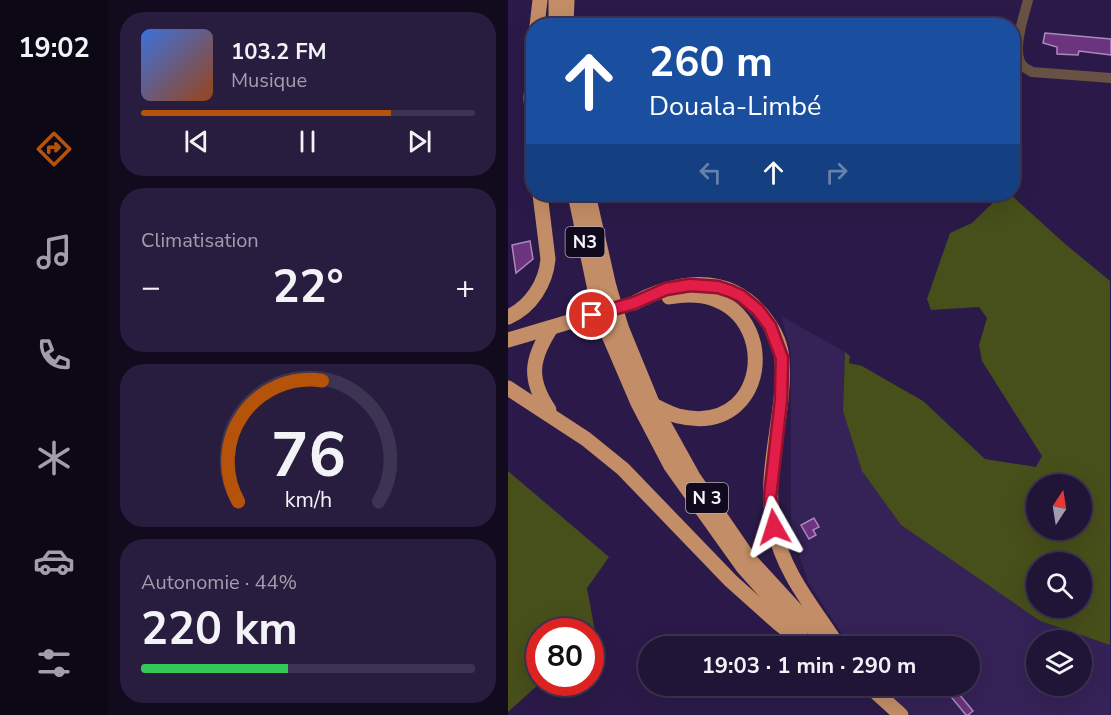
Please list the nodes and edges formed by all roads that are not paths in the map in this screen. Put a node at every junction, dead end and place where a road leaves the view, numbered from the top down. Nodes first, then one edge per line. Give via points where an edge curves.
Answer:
1 (541, 0) edge
2 (556, 0) edge
3 (567, 0) edge
4 (1028, 0) edge
5 (538, 18) edge
6 (556, 18) edge
7 (566, 18) edge
8 (1020, 30) edge
9 (1020, 62) edge
10 (1111, 78) edge
11 (541, 201) edge
12 (577, 201) edge
13 (589, 201) edge
14 (602, 288) junction
15 (634, 303) junction
16 (508, 317) edge
17 (551, 328) junction
18 (615, 330) junction
19 (508, 339) edge
20 (508, 388) edge
21 (653, 405) junction
22 (552, 416) junction
23 (795, 636) edge
24 (806, 636) edge
25 (820, 636) edge
26 (831, 636) edge
27 (866, 696) edge
28 (880, 696) edge
29 (886, 715) edge
30 (901, 715) edge

1 - 5 highway
2 - 6 highway
3 - 7 highway
4 - 8 street
9 - 10 street via 1032,72
11 - 16 highway via 547,268 535,294
12 - 14 highway, N3
13 - 14 highway, N3
14 - 18 highway, N3, bridge
15 - 17 highway
15 - 21 highway via 704,296 733,309 753,337 754,377 751,387 734,406 716,415 690,418
15 - 26 highway via 666,289 690,285 718,287 741,296 770,326 782,358 770,497 774,527 785,561 807,603
17 - 19 highway
17 - 22 highway via 535,356 534,374 539,394
18 - 21 highway, N 3
18 - 24 highway, N 3 via 638,403 671,466 742,567
20 - 22 highway
21 - 25 highway, N 3 via 693,477 750,560
22 - 23 highway via 623,469 731,581
27 - 29 highway
28 - 30 highway

